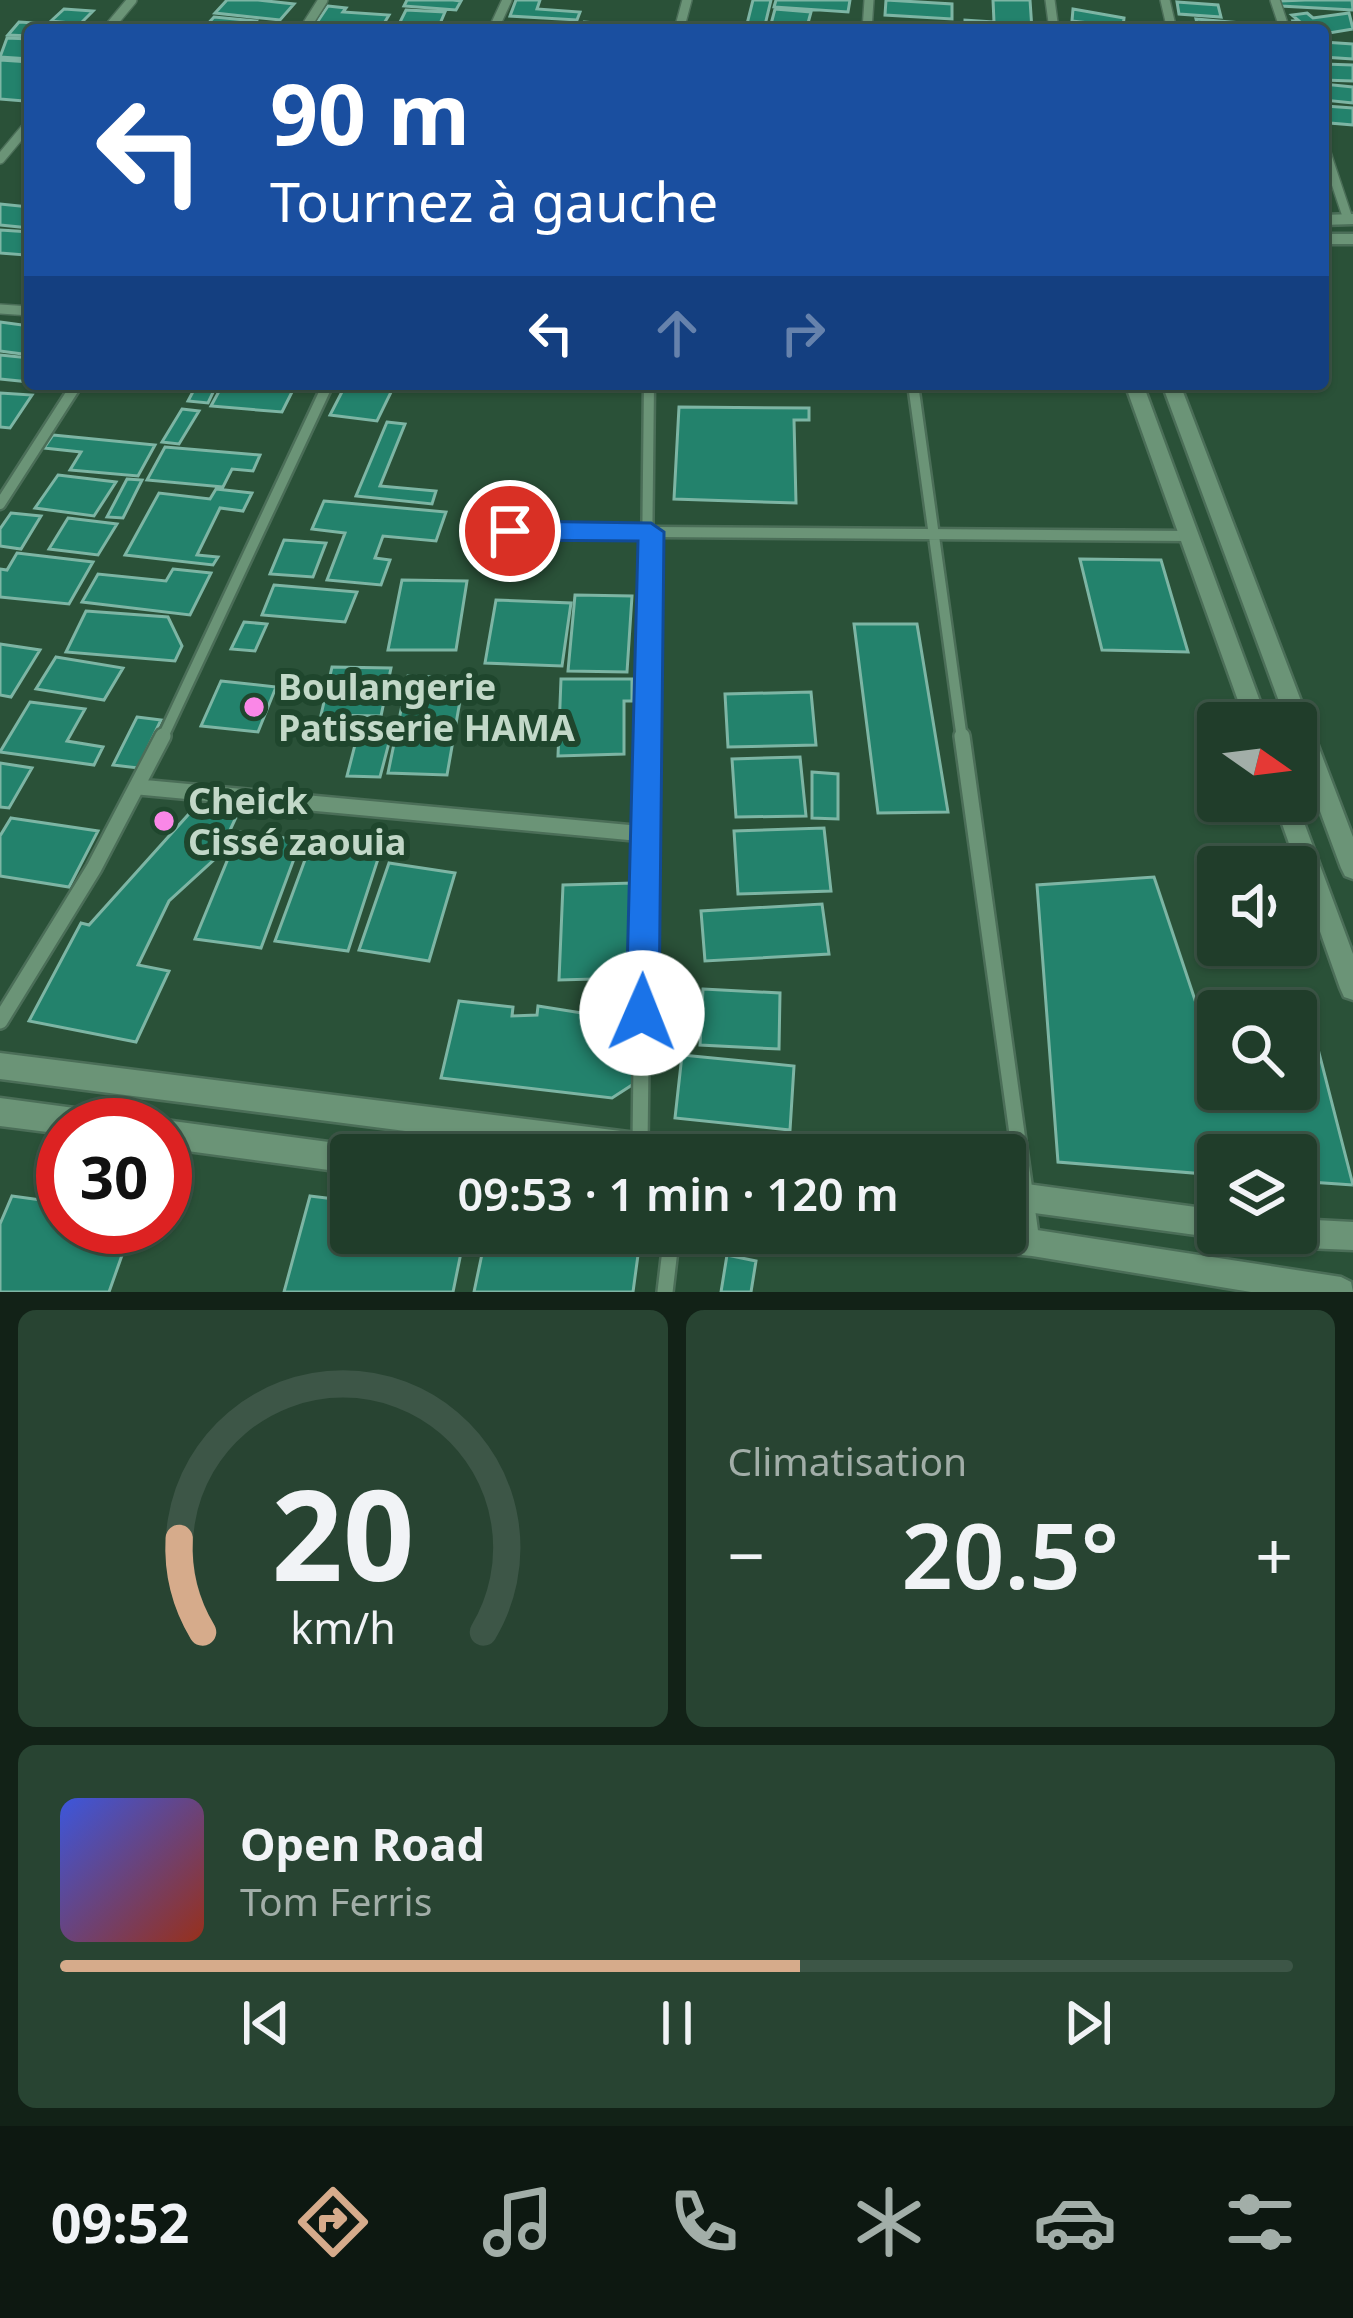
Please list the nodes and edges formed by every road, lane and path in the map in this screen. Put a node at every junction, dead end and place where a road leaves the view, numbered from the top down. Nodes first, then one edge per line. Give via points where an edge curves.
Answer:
1 (132, 0) edge
2 (112, 24) edge
3 (24, 130) edge
4 (0, 159) edge
5 (1329, 160) edge
6 (1351, 220) edge
7 (73, 390) edge
8 (325, 390) edge
9 (649, 390) edge
10 (914, 390) edge
11 (1136, 390) edge
12 (1173, 390) edge
13 (0, 504) edge
14 (510, 531) dead end
15 (651, 532) junction
16 (936, 534) junction
17 (1189, 536) junction
18 (1249, 702) edge
19 (139, 787) junction
20 (1293, 822) edge
21 (645, 834) junction
22 (1353, 868) edge
23 (1353, 988) edge
24 (0, 1021) edge
25 (0, 1066) edge
26 (0, 1112) edge
27 (36, 1117) edge
28 (537, 1134) edge
29 (640, 1134) edge
30 (1007, 1134) edge
31 (192, 1138) edge
32 (330, 1156) edge
33 (1026, 1198) edge
34 (1197, 1221) edge
35 (1026, 1226) edge
36 (1353, 1236) edge
37 (1317, 1238) edge
38 (1026, 1241) edge
39 (1032, 1242) junction
40 (670, 1254) edge
41 (665, 1292) edge
42 (1341, 1292) edge

1 - 2 street
3 - 4 street
5 - 6 street
7 - 13 street
8 - 19 street
9 - 15 street
10 - 16 street
11 - 17 street
12 - 22 street
14 - 15 street
15 - 16 street
15 - 21 street
16 - 17 street
16 - 30 street
17 - 18 street
19 - 21 street
19 - 24 street via 73,912
20 - 23 street
21 - 29 street
25 - 28 street
26 - 27 street
31 - 32 street
33 - 34 street
35 - 39 street
36 - 37 street
38 - 39 street
39 - 42 street
40 - 41 street

